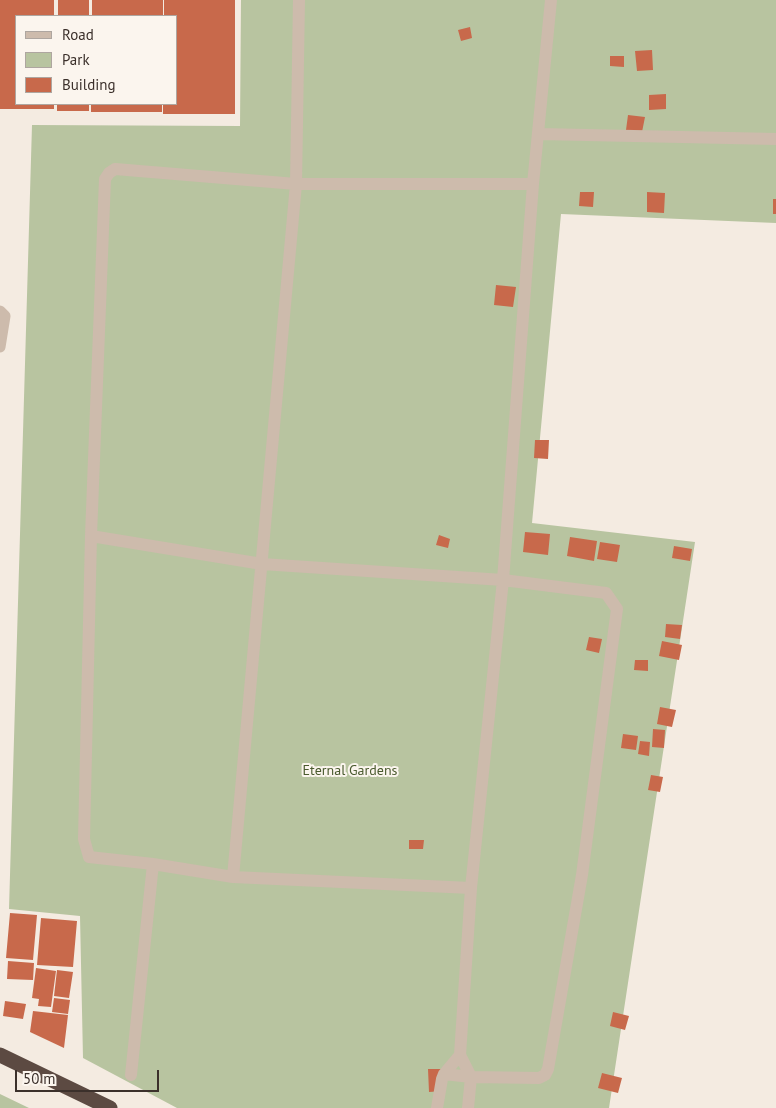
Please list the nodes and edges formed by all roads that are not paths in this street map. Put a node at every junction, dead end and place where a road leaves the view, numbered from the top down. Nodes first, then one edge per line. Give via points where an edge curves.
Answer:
1 (299, 0) edge
2 (551, 0) edge
3 (539, 134) junction
4 (776, 139) edge
5 (296, 184) junction
6 (533, 184) junction
7 (0, 311) edge
8 (0, 347) edge
9 (91, 536) junction
10 (262, 564) junction
11 (503, 580) junction
12 (153, 864) junction
13 (233, 877) junction
14 (471, 888) junction
15 (0, 1055) edge
16 (460, 1055) junction
17 (444, 1074) junction
18 (131, 1076) dead end
19 (471, 1077) junction
20 (110, 1108) edge
21 (437, 1108) edge
22 (468, 1108) edge

1 - 5 street
2 - 3 street
3 - 4 street
3 - 6 street
5 - 6 street
5 - 9 street via 115,169 109,173 105,180
5 - 10 street
6 - 11 street
7 - 8 lane via 5,316
9 - 10 street
9 - 12 street via 84,839 90,857
10 - 11 street
10 - 13 street
11 - 14 street
11 - 19 street via 606,593 617,609 582,875 548,1069 539,1078
12 - 13 street
12 - 18 street
13 - 14 street
14 - 16 street
15 - 20 highway
16 - 17 street
16 - 19 street
17 - 19 street
17 - 21 street
19 - 22 street

